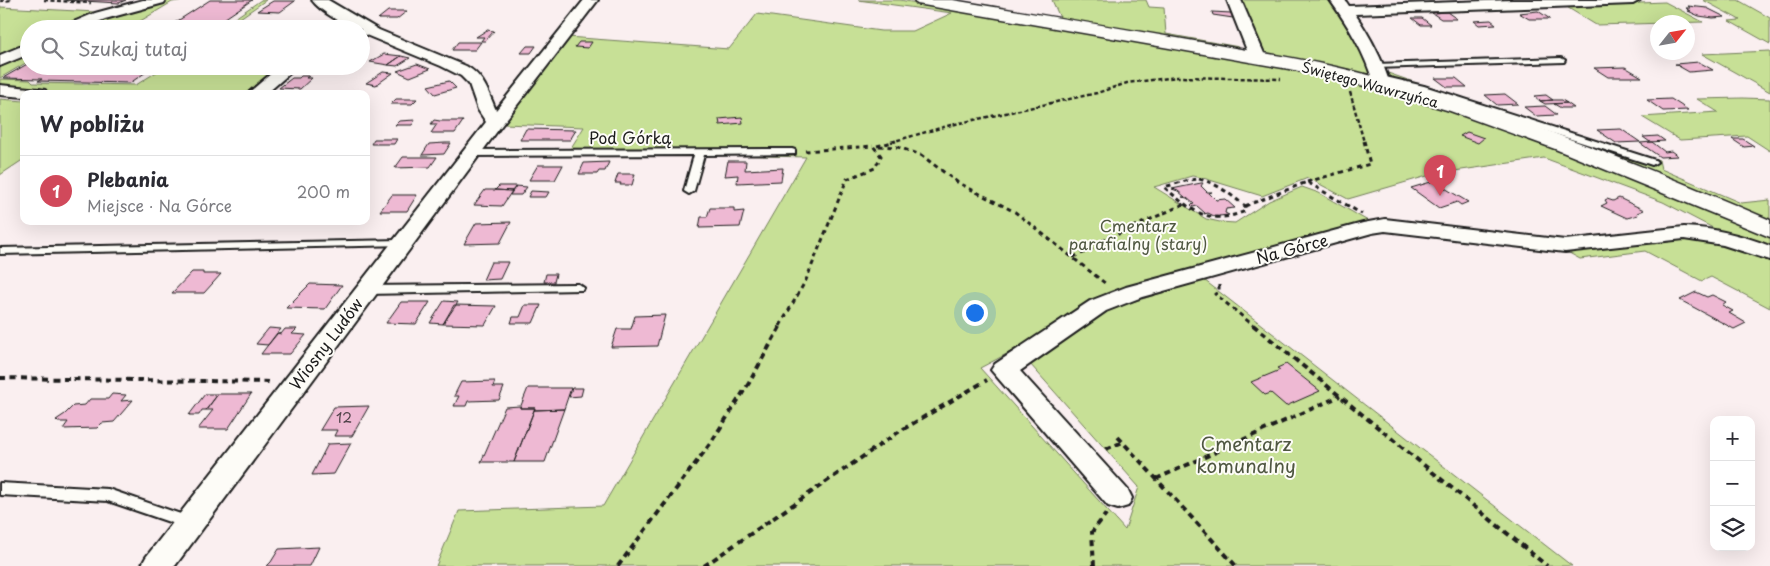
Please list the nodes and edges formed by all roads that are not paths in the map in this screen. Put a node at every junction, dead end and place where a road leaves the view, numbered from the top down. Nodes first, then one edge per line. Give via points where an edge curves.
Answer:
1 (159, 0) edge
2 (319, 0) edge
3 (591, 0) edge
4 (923, 0) edge
5 (1234, 0) edge
6 (1633, 0) edge
7 (1342, 5) edge
8 (90, 20) edge
9 (338, 20) edge
10 (370, 33) edge
11 (20, 52) edge
12 (1258, 58) junction
13 (0, 60) edge
14 (1561, 60) dead end
15 (279, 75) edge
16 (1379, 76) junction
17 (0, 90) edge
18 (260, 90) edge
19 (20, 92) edge
20 (495, 122) junction
21 (700, 152) junction
22 (792, 152) road end
23 (469, 153) junction
24 (1652, 162) dead end
25 (689, 191) dead end
26 (1770, 218) edge
27 (1749, 220) junction
28 (1770, 229) edge
29 (401, 243) junction
30 (0, 251) edge
31 (1770, 254) edge
32 (578, 288) dead end
33 (366, 290) junction
34 (0, 489) edge
35 (1118, 498) road end
36 (190, 523) junction
37 (158, 566) edge

1 - 8 street
2 - 9 street
3 - 20 street, Wiosny Ludów
4 - 12 street, Świętego Wawrzyńca
5 - 12 street
6 - 7 street
7 - 16 street
10 - 20 street via 466,72 479,85 485,107
11 - 13 street
12 - 16 street, Świętego Wawrzyńca
14 - 16 lane
15 - 18 street
16 - 24 lane
16 - 27 street, Świętego Wawrzyńca via 1621,166
17 - 19 street
20 - 23 street, Wiosny Ludów
21 - 22 lane, Pod Górką
21 - 23 lane, Pod Górką
21 - 25 lane
23 - 29 street, Wiosny Ludów
26 - 27 lane
27 - 28 street, Świętego Wawrzyńca
29 - 30 lane
29 - 33 street, Wiosny Ludów
31 - 35 street, Na Górce via 1703,234 1684,233 1565,246 1406,226 1382,226 1122,297 1098,306 1004,370
32 - 33 lane
33 - 36 street, Wiosny Ludów
34 - 36 lane via 108,495
36 - 37 street, Wiosny Ludów

